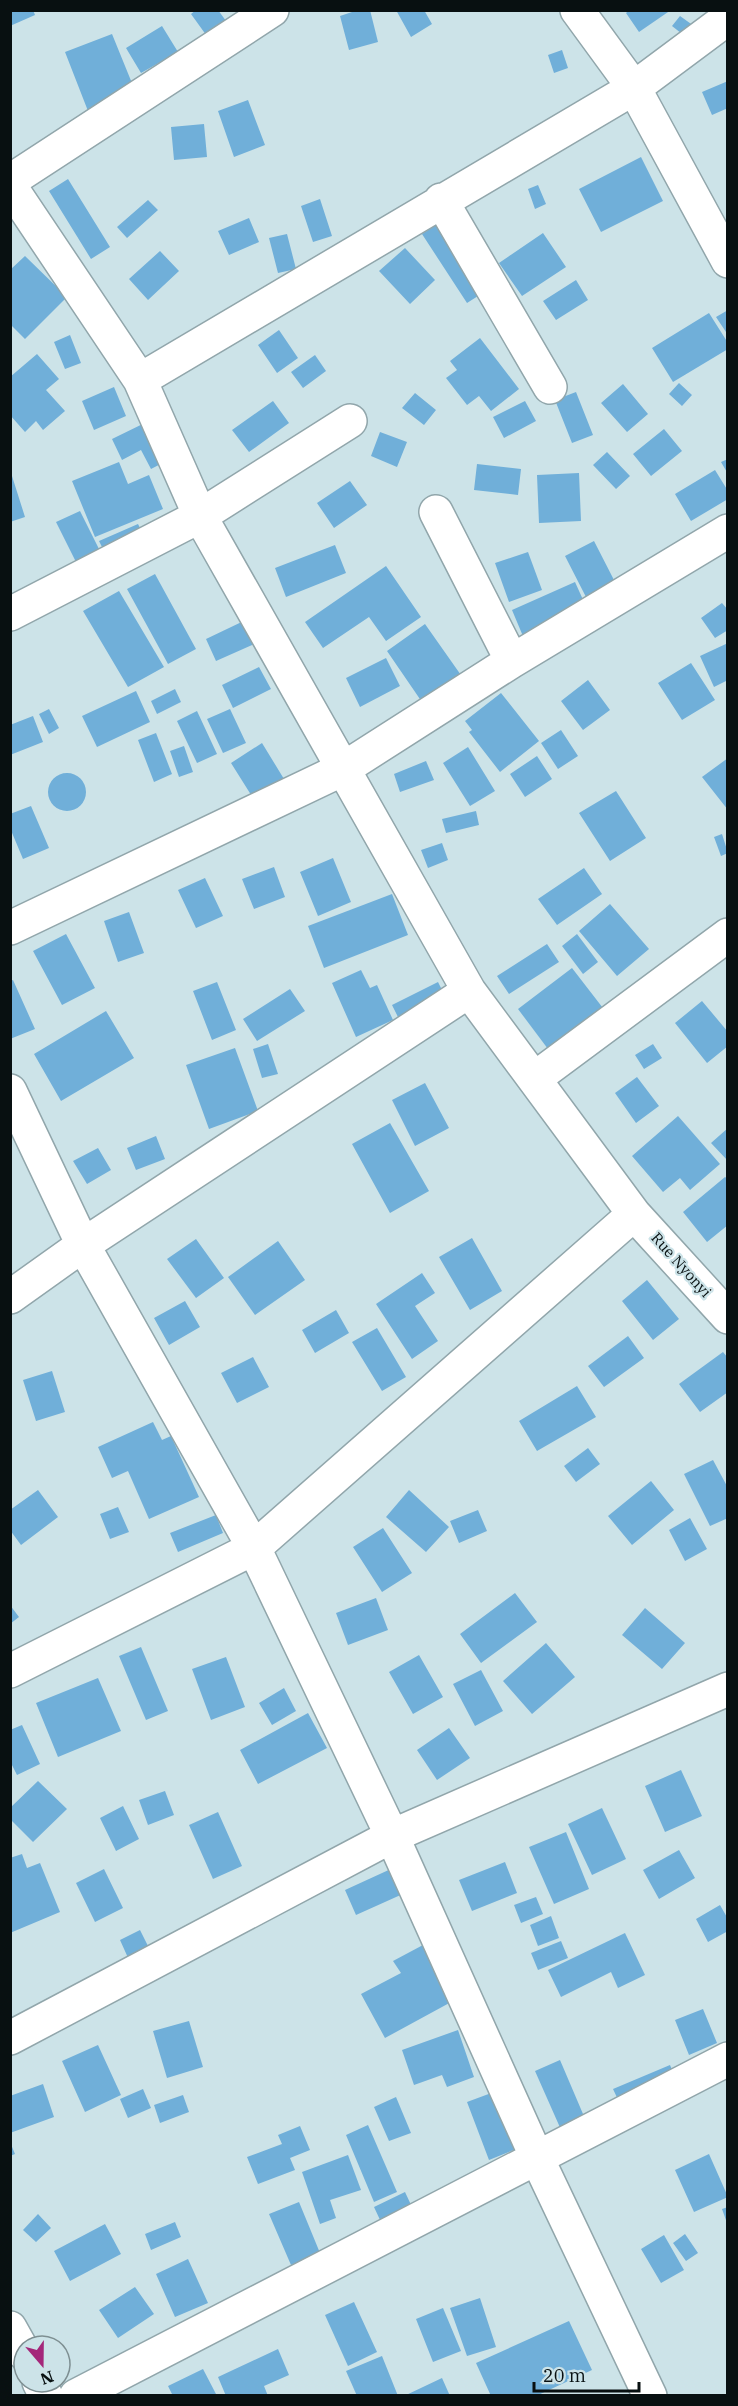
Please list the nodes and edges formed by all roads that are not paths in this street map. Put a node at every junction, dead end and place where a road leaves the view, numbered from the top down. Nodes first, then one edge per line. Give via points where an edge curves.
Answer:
1 (272, 10) edge
2 (577, 10) edge
3 (728, 18) edge
4 (634, 88) junction
5 (10, 181) edge
6 (10, 186) edge
7 (441, 200) junction
8 (728, 261) edge
9 (140, 380) junction
10 (550, 387) dead end
11 (350, 421) dead end
12 (436, 512) dead end
13 (200, 516) junction
14 (728, 531) edge
15 (10, 614) edge
16 (512, 661) junction
17 (343, 769) junction
18 (10, 928) edge
19 (728, 935) edge
20 (469, 991) junction
21 (534, 1079) junction
22 (10, 1091) edge
23 (634, 1214) junction
24 (82, 1245) junction
25 (10, 1297) edge
26 (728, 1317) edge
27 (254, 1548) junction
28 (10, 1671) edge
29 (728, 1689) edge
30 (392, 1836) junction
31 (10, 2038) edge
32 (728, 2059) edge
33 (537, 2158) junction
34 (76, 2396) edge
35 (650, 2396) edge

1 - 5 street
2 - 4 street
3 - 4 street
4 - 7 street
4 - 8 street
6 - 9 street, Rue Nyonyi
7 - 9 street
7 - 10 street
9 - 13 street, Rue Nyonyi
11 - 13 street
12 - 16 street
13 - 15 street
13 - 17 street, Rue Nyonyi
14 - 16 street
16 - 17 street
17 - 18 street
17 - 20 street, Rue Nyonyi
19 - 21 street
20 - 21 street, Rue Nyonyi
20 - 24 street
21 - 23 street, Rue Nyonyi
22 - 24 street
23 - 26 street, Rue Nyonyi
23 - 27 street
24 - 25 street
24 - 27 street
27 - 28 street
27 - 30 street
29 - 30 street
30 - 31 street
30 - 33 street
32 - 33 street
33 - 34 street
33 - 35 street

